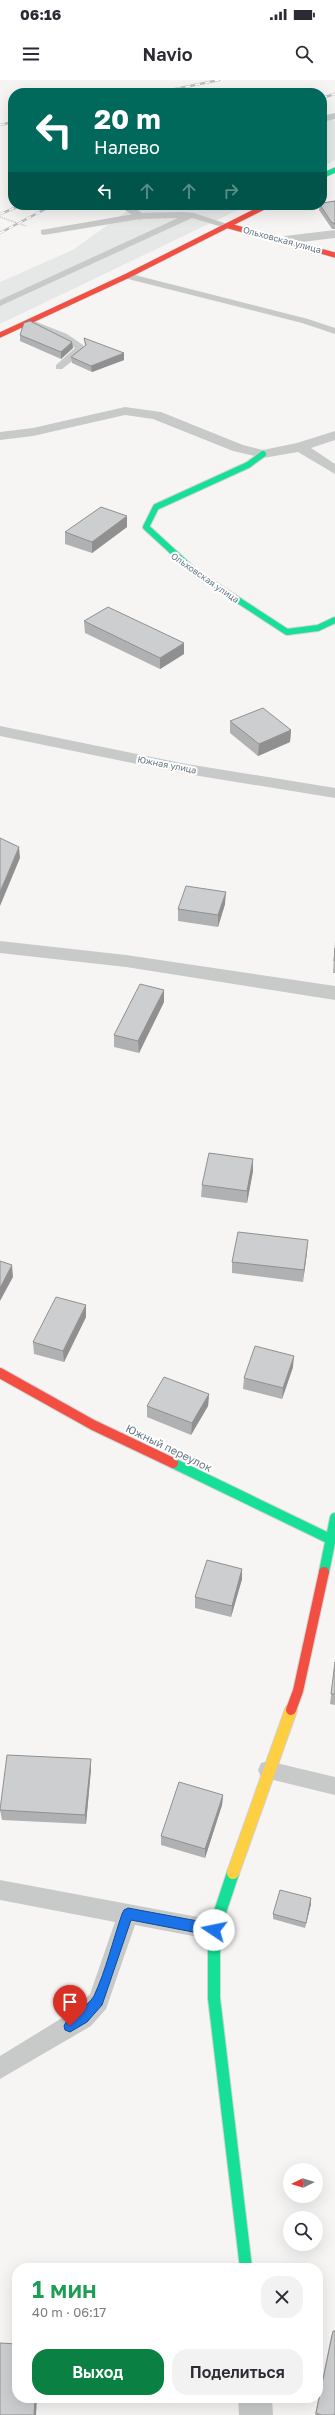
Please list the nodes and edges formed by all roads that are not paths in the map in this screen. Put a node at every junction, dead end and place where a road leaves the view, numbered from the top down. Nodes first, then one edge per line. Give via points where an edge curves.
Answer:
1 (131, 210) edge
2 (259, 210) edge
3 (191, 215) junction
4 (140, 216) junction
5 (229, 226) junction
6 (44, 232) road end
7 (335, 234) edge
8 (285, 240) junction
9 (335, 255) edge
10 (127, 276) junction
11 (0, 303) edge
12 (29, 322) junction
13 (335, 331) edge
14 (0, 336) edge
15 (59, 366) dead end
16 (335, 435) edge
17 (0, 436) edge
18 (300, 447) junction
19 (263, 454) junction
20 (335, 470) edge
21 (335, 620) edge
22 (0, 731) edge
23 (335, 793) edge
24 (0, 947) edge
25 (335, 993) edge
26 (0, 1373) edge
27 (335, 1518) edge
28 (330, 1540) junction
29 (268, 1770) junction
30 (335, 1786) edge
31 (0, 1890) edge
32 (128, 1914) junction
33 (214, 1930) junction
34 (0, 2068) edge
35 (245, 2263) edge
36 (255, 2403) edge
37 (256, 2415) edge

1 - 4 street
2 - 5 street
3 - 4 lane
3 - 5 lane
3 - 11 lane
4 - 6 lane
5 - 8 street, Ольховская улица
5 - 10 street
7 - 8 street
8 - 9 street, Ольховская улица
10 - 12 street
10 - 13 lane
12 - 14 street
12 - 15 lane via 64,336 80,347 80,351
16 - 18 street, Ольховская улица
17 - 19 street, Ольховская улица via 33,432 125,411 156,415 238,448
18 - 19 street, Ольховская улица
18 - 20 street
19 - 21 street, Ольховская улица via 248,465 156,507 146,527 165,549 187,567 287,632 318,628
22 - 23 street, Южная улица via 180,768
24 - 25 street via 126,961
26 - 28 street, Южный переулок via 93,1425
27 - 28 street
28 - 29 street via 298,1691
29 - 30 lane
29 - 33 street
31 - 32 lane
32 - 33 lane
32 - 34 lane via 98,2001 83,2018
33 - 35 street via 214,1998
36 - 37 street

